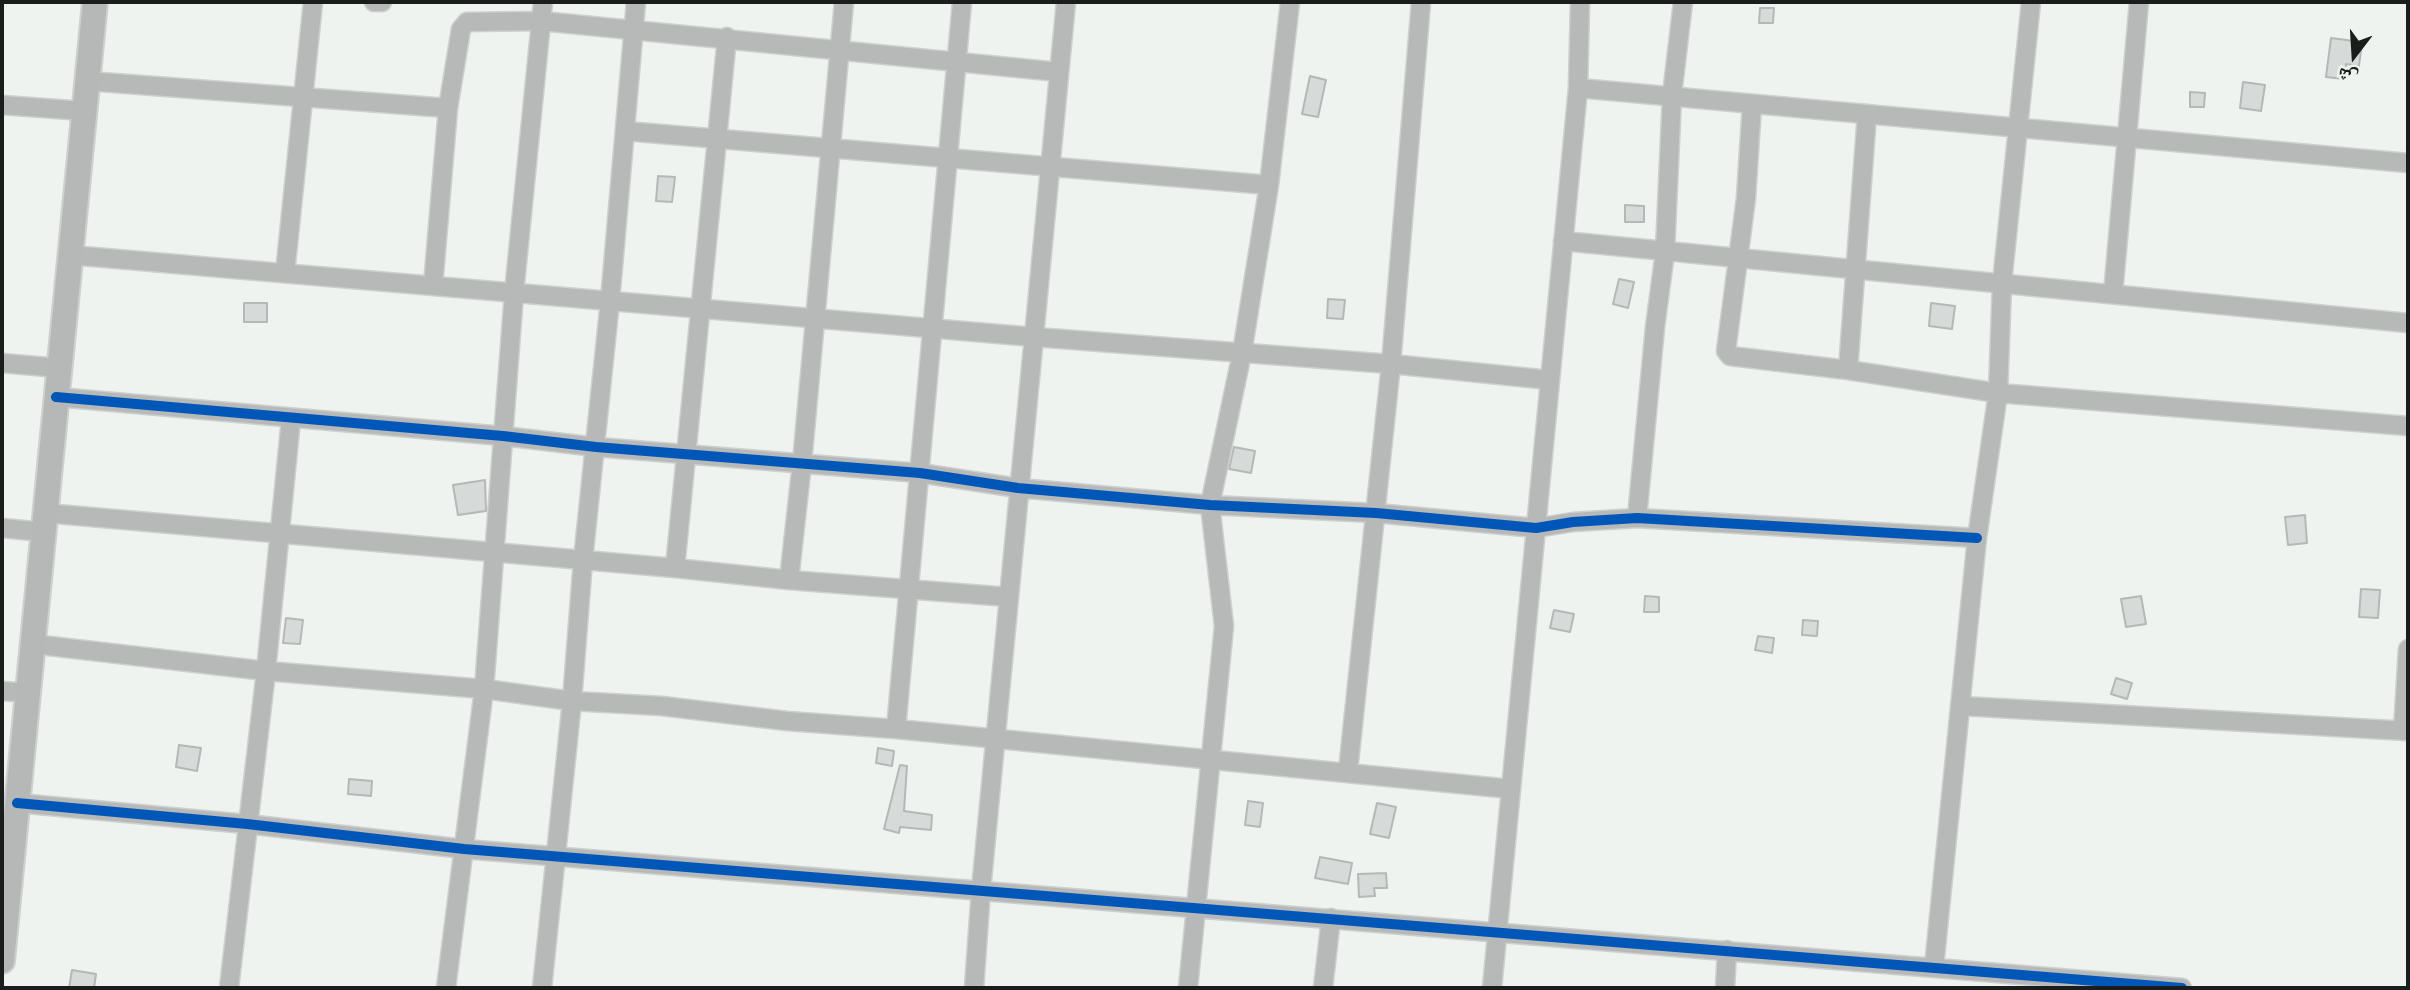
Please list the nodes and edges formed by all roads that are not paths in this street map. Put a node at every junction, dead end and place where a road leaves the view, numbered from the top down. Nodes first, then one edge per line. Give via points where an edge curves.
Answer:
1 (94, 2) edge
2 (313, 2) edge
3 (374, 2) edge
4 (382, 2) edge
5 (543, 2) edge
6 (636, 2) edge
7 (844, 2) edge
8 (962, 2) edge
9 (1066, 2) edge
10 (1290, 2) edge
11 (1421, 2) edge
12 (1580, 2) edge
13 (1683, 2) edge
14 (2031, 2) edge
15 (2139, 2) edge
16 (541, 21) junction
17 (634, 29) junction
18 (727, 37) junction
19 (840, 50) junction
20 (957, 61) junction
21 (1059, 72) junction
22 (87, 81) junction
23 (1578, 88) junction
24 (1672, 95) junction
25 (305, 96) junction
26 (1752, 104) junction
27 (2, 105) edge
28 (449, 108) junction
29 (84, 111) junction
30 (1867, 114) junction
31 (2018, 128) junction
32 (625, 131) junction
33 (717, 138) junction
34 (2127, 138) junction
35 (831, 148) junction
36 (948, 158) junction
37 (2408, 163) edge
38 (1050, 167) junction
39 (1269, 185) junction
40 (1563, 241) junction
41 (1665, 252) junction
42 (70, 255) junction
43 (1738, 258) junction
44 (1855, 269) junction
45 (285, 273) junction
46 (2003, 284) junction
47 (433, 286) junction
48 (513, 293) junction
49 (2113, 294) junction
50 (610, 301) junction
51 (701, 309) junction
52 (816, 318) junction
53 (2408, 323) edge
54 (933, 328) junction
55 (1034, 337) junction
56 (1242, 353) junction
57 (2, 363) edge
58 (1391, 364) junction
59 (59, 368) junction
60 (1847, 370) junction
61 (1550, 380) junction
62 (1998, 393) junction
63 (56, 397) junction
64 (291, 419) junction
65 (2408, 426) edge
66 (503, 436) junction
67 (596, 447) junction
68 (686, 453) junction
69 (803, 463) junction
70 (919, 473) junction
71 (1018, 488) junction
72 (1210, 505) junction
73 (1376, 513) junction
74 (1637, 518) junction
75 (44, 522) junction
76 (2, 528) edge
77 (1536, 528) junction
78 (278, 533) junction
79 (1977, 538) junction
80 (493, 551) junction
81 (583, 561) junction
82 (676, 568) junction
83 (789, 580) junction
84 (909, 588) junction
85 (1009, 597) junction
86 (33, 644) junction
87 (2408, 649) edge
88 (266, 671) junction
89 (484, 689) junction
90 (2, 691) edge
91 (28, 693) junction
92 (572, 701) junction
93 (1962, 706) junction
94 (896, 729) junction
95 (2406, 731) edge
96 (995, 738) junction
97 (1212, 760) junction
98 (1348, 771) junction
99 (1511, 789) junction
100 (17, 803) junction
101 (247, 824) junction
102 (464, 849) junction
103 (555, 855) junction
104 (981, 890) junction
105 (5, 893) edge
106 (1196, 908) junction
107 (1331, 918) junction
108 (1498, 932) junction
109 (1727, 950) junction
110 (2, 961) edge
111 (1934, 967) junction
112 (1992, 980) edge
113 (229, 988) edge
114 (446, 988) edge
115 (542, 988) edge
116 (974, 988) edge
117 (1188, 988) edge
118 (1323, 988) edge
119 (1492, 988) edge
120 (1724, 988) edge
121 (2182, 988) edge

1 - 22 street
2 - 25 street
3 - 4 street
5 - 16 street
6 - 17 street
7 - 19 street
8 - 20 street
9 - 21 street
10 - 39 street
11 - 58 street
12 - 23 street
13 - 24 street
14 - 31 street
15 - 34 street
16 - 17 street
16 - 28 street via 465,24
16 - 48 street
17 - 18 street
17 - 32 street
18 - 19 street
18 - 33 street
19 - 20 street
19 - 35 street
20 - 21 street
20 - 36 street
21 - 38 street
22 - 25 street
22 - 29 street
23 - 24 street
23 - 40 street
24 - 26 street
24 - 41 street
25 - 28 street
25 - 45 street
26 - 30 street
26 - 43 street
27 - 29 street
28 - 47 street
29 - 42 street
30 - 31 street
30 - 44 street
31 - 34 street
31 - 46 street
32 - 33 street
32 - 50 street
33 - 35 street
33 - 51 street
34 - 37 street
34 - 49 street
35 - 36 street
35 - 52 street
36 - 38 street
36 - 54 street
38 - 39 street
38 - 55 street
39 - 56 street
40 - 41 street
40 - 61 street
41 - 43 street
41 - 74 street
42 - 45 street
42 - 59 street
43 - 44 street
43 - 60 street via 1726,351 1737,358
44 - 46 street
44 - 60 street
45 - 47 street
46 - 49 street
46 - 62 street
47 - 48 street
48 - 50 street
48 - 66 street
49 - 53 street
50 - 51 street
50 - 67 street
51 - 52 street
51 - 68 street
52 - 54 street
52 - 69 street
54 - 55 street
54 - 70 street
55 - 56 street
55 - 71 street
56 - 58 street
56 - 72 street
57 - 59 street
58 - 61 street
58 - 73 street
59 - 63 street
60 - 62 street
61 - 77 street
62 - 65 street
62 - 79 street
63 - 64 street
63 - 75 street
64 - 66 street
64 - 78 street
66 - 67 street
66 - 80 street
67 - 68 street
67 - 81 street
68 - 69 street
68 - 82 street
69 - 70 street
69 - 83 street
70 - 71 street
70 - 84 street
71 - 72 street
71 - 85 street
72 - 73 street
72 - 97 street via 1224,626
73 - 77 street
73 - 98 street
74 - 77 street
74 - 79 street
75 - 76 street
75 - 78 street
75 - 86 street
77 - 99 street
78 - 80 street
78 - 88 street
79 - 93 street
80 - 81 street
80 - 89 street
81 - 82 street
81 - 92 street
82 - 83 street
83 - 84 street
84 - 85 street
84 - 94 street
85 - 96 street
86 - 88 street
86 - 91 street
87 - 95 street
88 - 89 street
88 - 101 street
89 - 92 street
89 - 102 street
90 - 91 street
91 - 100 street
92 - 94 street
92 - 103 street
93 - 95 street
93 - 111 street
94 - 96 street
96 - 97 street
96 - 104 street
97 - 98 street
97 - 106 street
98 - 99 street
99 - 108 street
100 - 101 street
100 - 105 street
101 - 102 street
101 - 113 street
102 - 103 street
102 - 114 street
103 - 104 street
103 - 115 street
104 - 106 street
104 - 116 street
105 - 110 street
106 - 107 street
106 - 117 street
107 - 108 street
107 - 118 street
108 - 109 street
108 - 119 street
109 - 111 street
109 - 120 street
111 - 112 street
112 - 121 street

